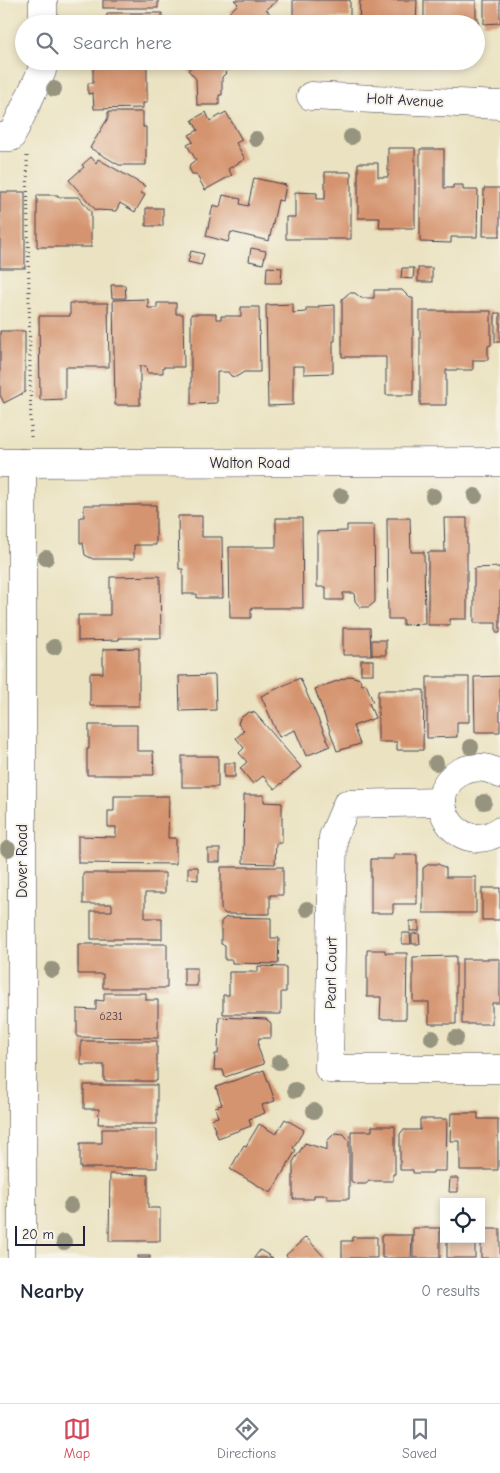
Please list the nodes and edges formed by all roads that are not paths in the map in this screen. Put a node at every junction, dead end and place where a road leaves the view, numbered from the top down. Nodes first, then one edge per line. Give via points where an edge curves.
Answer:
1 (43, 0) edge
2 (43, 15) edge
3 (42, 70) edge
4 (310, 96) dead end
5 (500, 105) edge
6 (0, 137) edge
7 (18, 455) edge
8 (500, 462) edge
9 (500, 774) edge
10 (442, 802) junction
11 (500, 831) edge
12 (11, 966) edge
13 (500, 1069) edge
14 (22, 1258) edge

1 - 2 street
3 - 6 street via 11,137
4 - 5 street, Holt Avenue
7 - 8 street, Walton Road
7 - 12 street, Dover Road
9 - 10 street via 481,767 459,773 450,780
10 - 11 street via 449,824 457,832 478,839
10 - 13 street, Pearl Court via 347,804 333,837 329,1069
12 - 14 street, Dover Road

